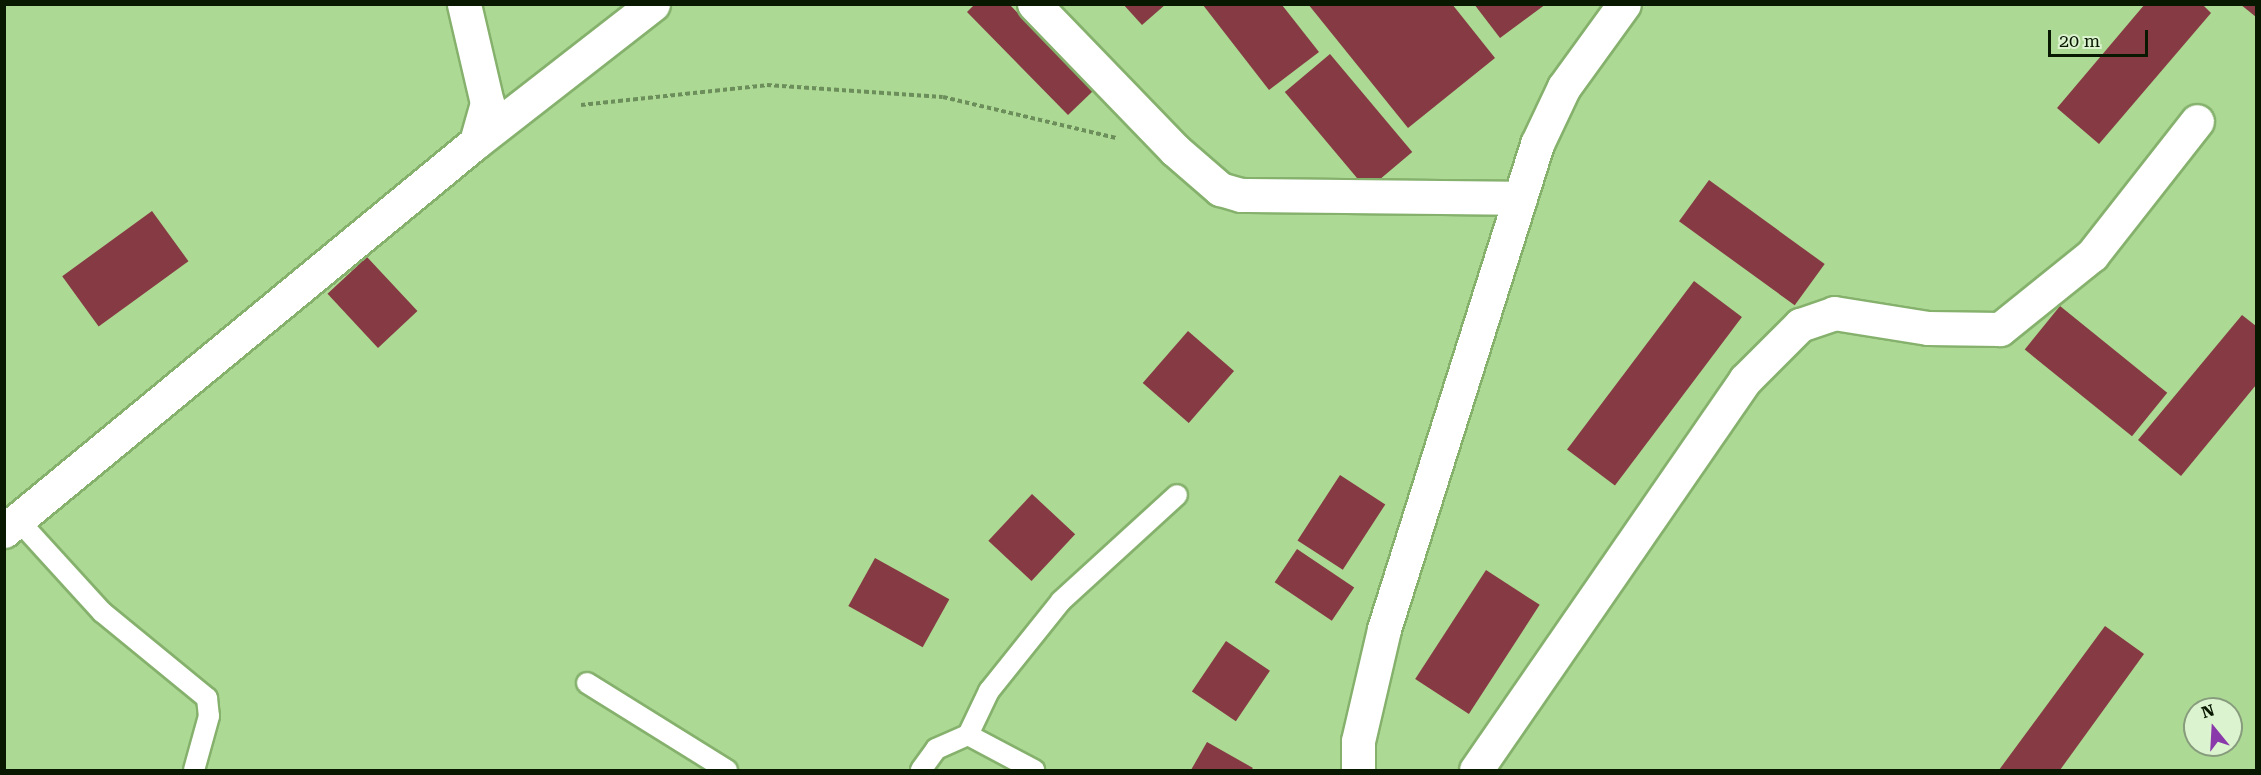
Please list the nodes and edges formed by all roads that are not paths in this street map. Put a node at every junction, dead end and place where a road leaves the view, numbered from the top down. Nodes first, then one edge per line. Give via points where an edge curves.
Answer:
1 (464, 4) edge
2 (652, 4) edge
3 (1034, 4) edge
4 (1624, 4) edge
5 (2197, 121) dead end
6 (476, 142) junction
7 (1520, 198) junction
8 (1177, 495) dead end
9 (11, 525) edge
10 (587, 683) dead end
11 (968, 735) junction
12 (194, 771) edge
13 (727, 771) edge
14 (921, 771) edge
15 (1034, 771) edge
16 (1358, 771) edge
17 (1476, 771) edge

1 - 6 street via 487,103
2 - 6 street
3 - 7 street via 1174,150 1220,189 1241,195
4 - 7 street via 1564,87 1537,144
5 - 17 street via 2092,255 2000,329 1928,328 1834,313 1800,325 1745,380
6 - 9 street
7 - 16 street via 1384,629 1358,741
8 - 11 lane via 1061,601 989,691
9 - 12 lane via 102,612 207,698 209,716
10 - 13 lane
11 - 14 lane via 936,749
11 - 15 lane

